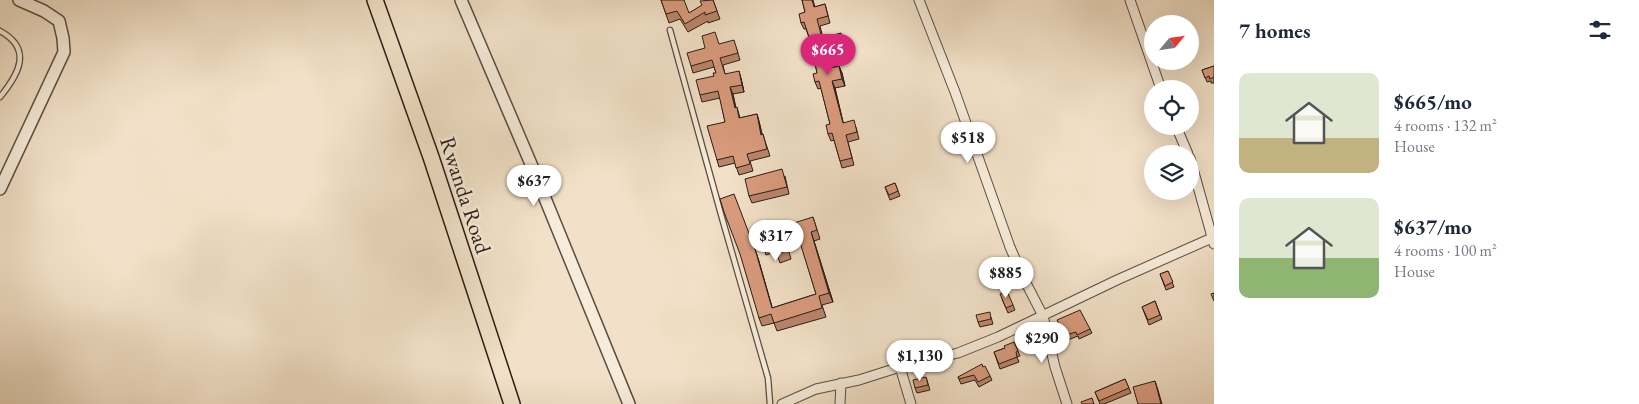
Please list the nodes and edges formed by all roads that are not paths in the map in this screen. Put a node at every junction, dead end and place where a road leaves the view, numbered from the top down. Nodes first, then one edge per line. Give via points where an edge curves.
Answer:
1 (19, 0) edge
2 (375, 0) edge
3 (461, 0) edge
4 (919, 0) edge
5 (1130, 0) edge
6 (670, 30) dead end
7 (0, 31) edge
8 (1157, 80) edge
9 (0, 97) edge
10 (0, 189) edge
11 (1199, 190) edge
12 (1213, 240) edge
13 (1043, 316) junction
14 (900, 367) junction
15 (841, 383) junction
16 (512, 404) edge
17 (629, 404) edge
18 (770, 404) edge
19 (782, 404) edge
20 (840, 404) edge
21 (910, 404) edge
22 (1067, 404) edge

1 - 10 street via 59,22 64,52
2 - 16 highway, Rwanda Road via 431,157
3 - 17 street
4 - 13 street via 1010,247
5 - 8 street
6 - 18 lane via 768,378
7 - 9 lane via 13,40 20,49 21,57 16,72
11 - 12 street
12 - 13 street via 1117,280
13 - 14 street via 958,353
13 - 22 street
14 - 15 street
14 - 21 street
15 - 19 street via 816,389
15 - 20 street

